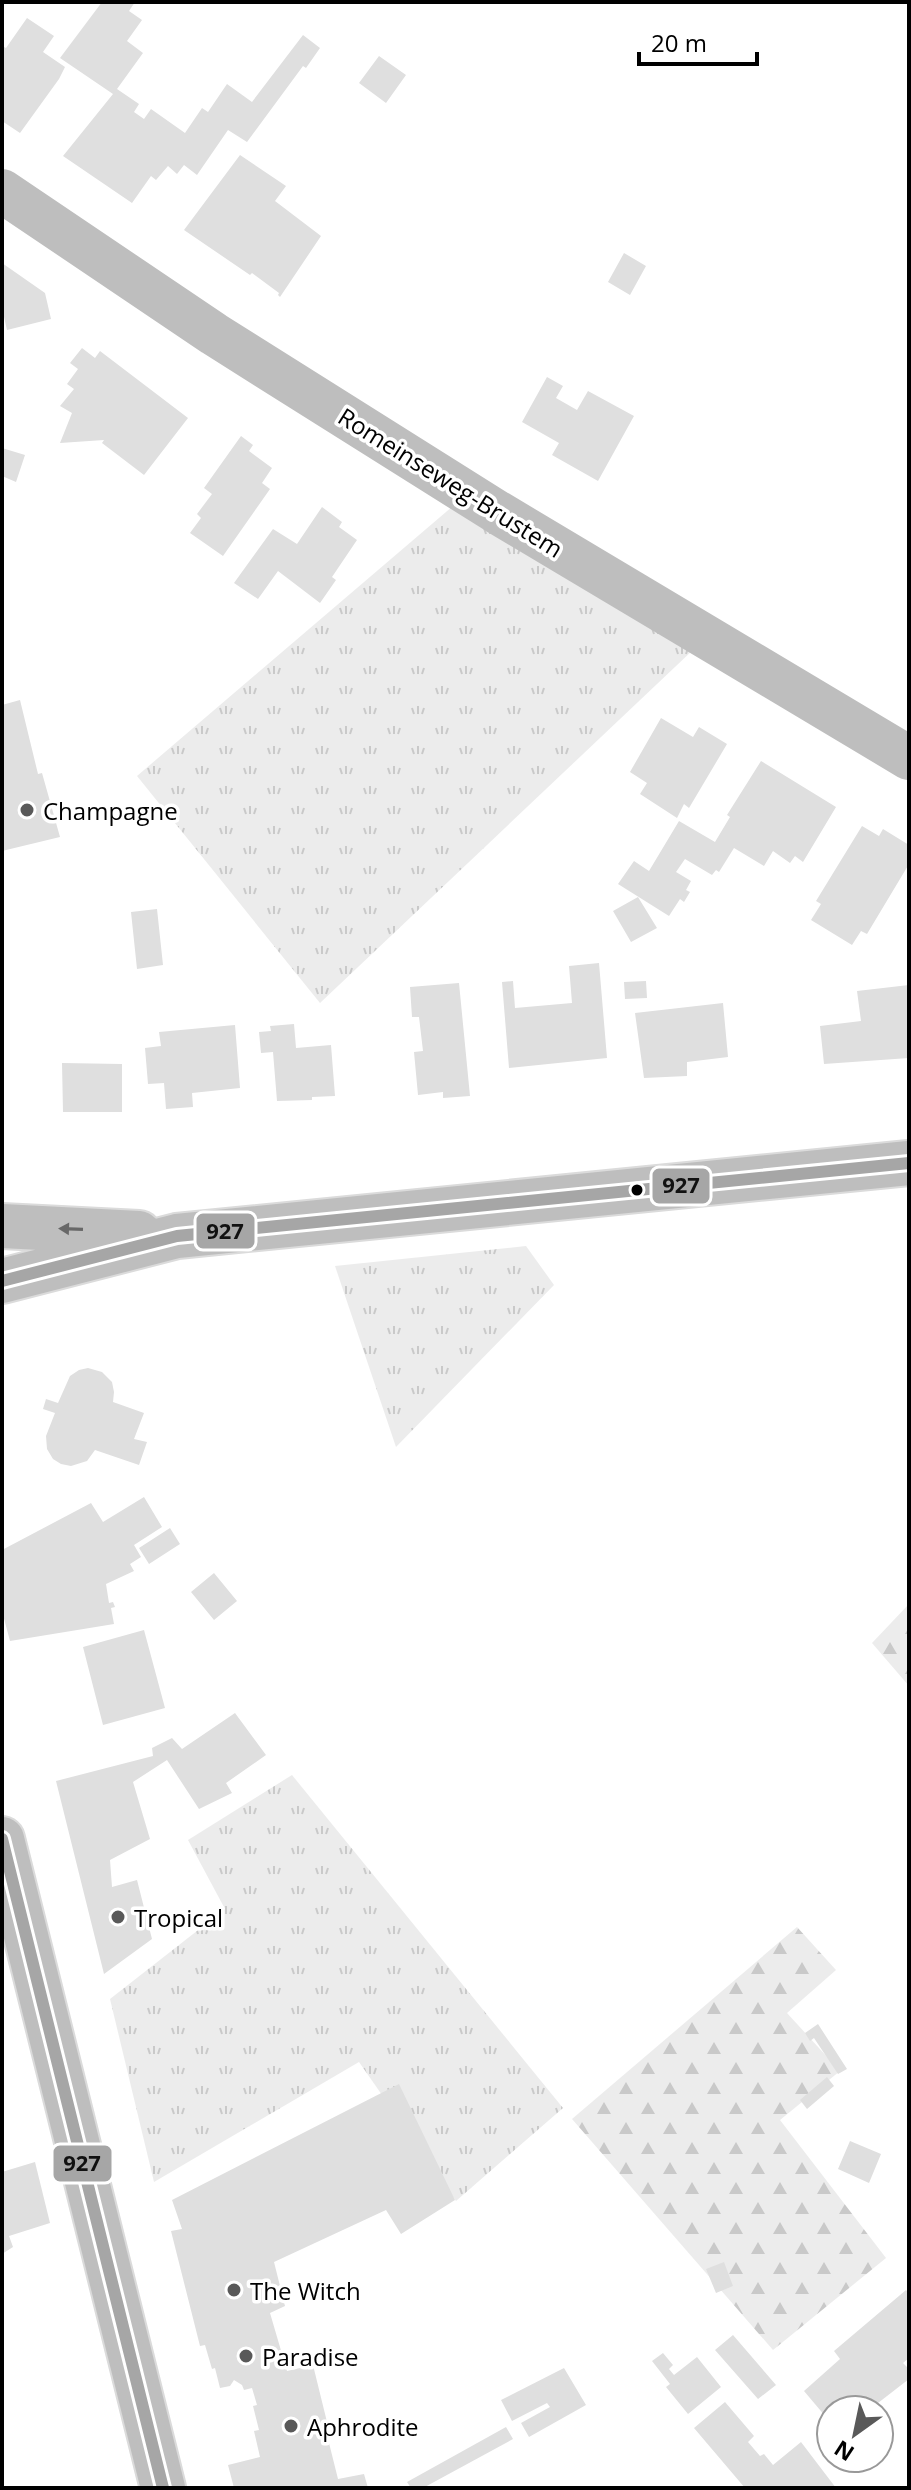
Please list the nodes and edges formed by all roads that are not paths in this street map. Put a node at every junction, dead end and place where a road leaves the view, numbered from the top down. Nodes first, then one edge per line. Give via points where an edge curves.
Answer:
1 (2, 191) edge
2 (909, 758) edge
3 (909, 1163) edge
4 (2, 1226) edge
5 (177, 1236) junction
6 (2, 1281) edge
7 (2, 1839) edge
8 (163, 2488) edge

1 - 2 main road, Romeinseweg-Brustem via 214,334 497,512
3 - 5 main road
5 -> 4 main road
5 - 6 main road
7 - 8 main road

